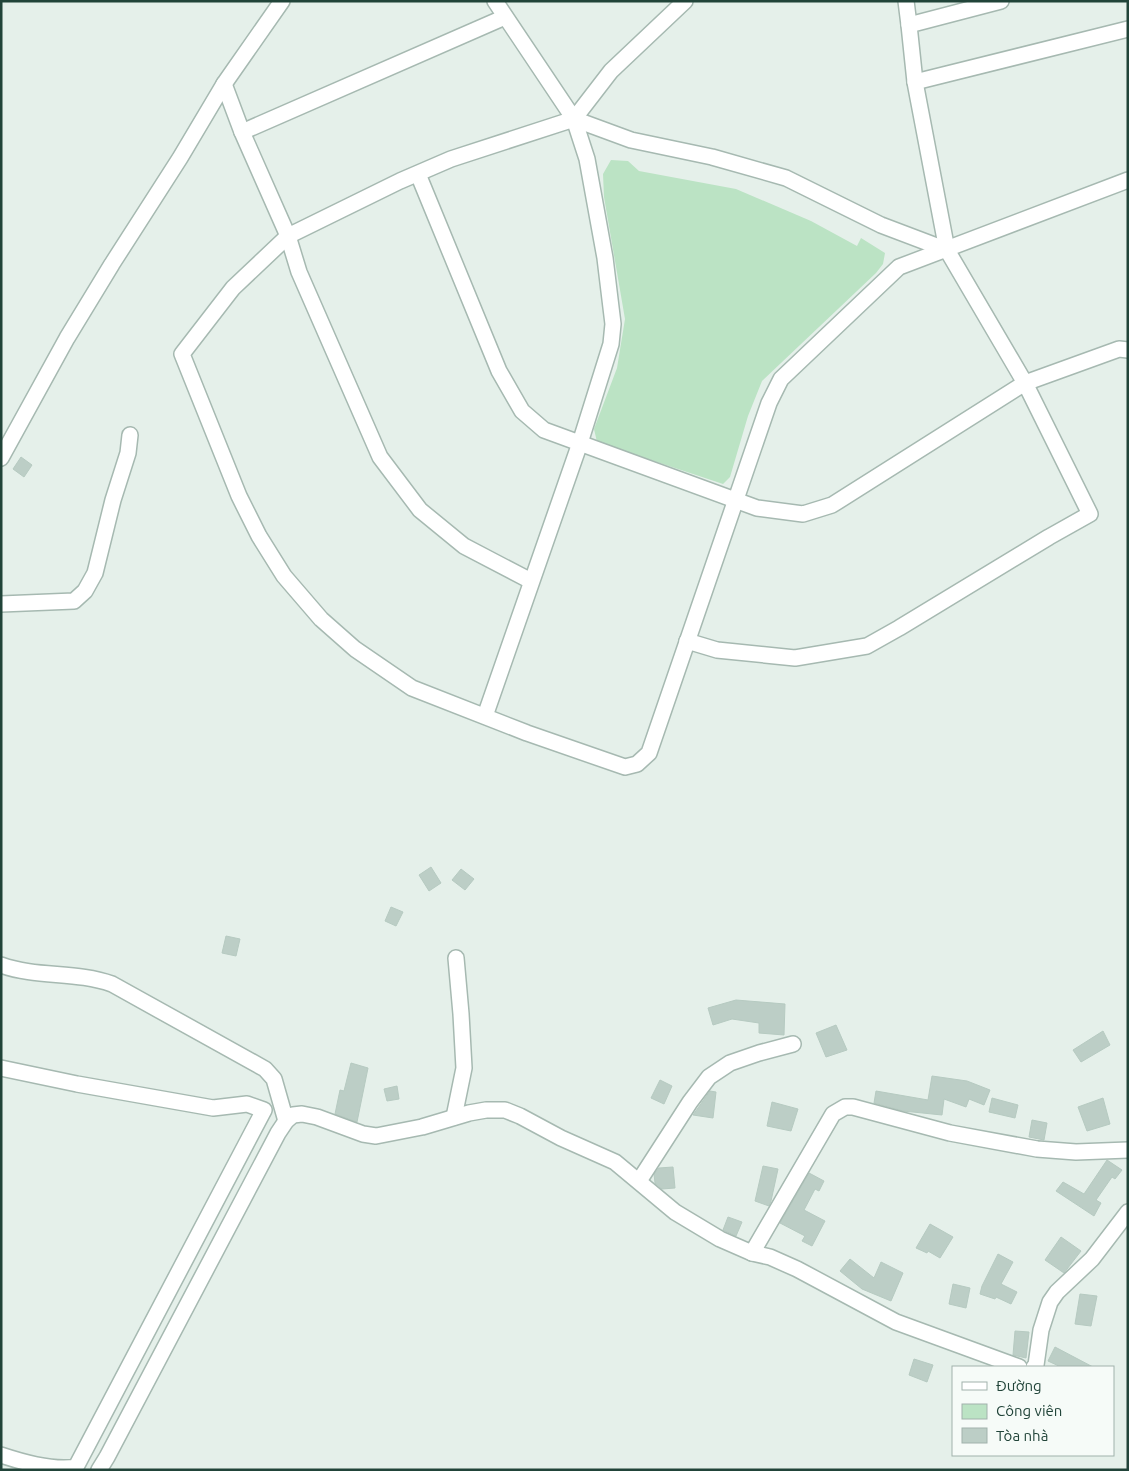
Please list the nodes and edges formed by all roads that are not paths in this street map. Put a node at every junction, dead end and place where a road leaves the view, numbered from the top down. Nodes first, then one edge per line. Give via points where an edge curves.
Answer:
1 (282, 1) edge
2 (495, 1) edge
3 (685, 1) edge
4 (906, 1) edge
5 (1001, 1) edge
6 (505, 17) junction
7 (909, 25) junction
8 (1128, 29) edge
9 (915, 82) junction
10 (224, 84) junction
11 (574, 119) junction
12 (242, 132) junction
13 (418, 174) junction
14 (1128, 180) edge
15 (288, 236) junction
16 (947, 250) junction
17 (1128, 350) edge
18 (1025, 384) junction
19 (130, 435) dead end
20 (580, 443) junction
21 (1, 458) edge
22 (735, 501) junction
23 (531, 581) junction
24 (1, 604) edge
25 (687, 641) junction
26 (485, 716) junction
27 (456, 958) dead end
28 (1, 965) edge
29 (793, 1044) dead end
30 (1, 1068) edge
31 (454, 1117) junction
32 (286, 1121) junction
33 (1128, 1150) edge
34 (638, 1182) junction
35 (1128, 1212) edge
36 (752, 1253) junction
37 (1017, 1366) edge
38 (1035, 1366) edge
39 (1, 1455) edge
40 (1, 1464) edge
41 (44, 1470) edge
42 (99, 1470) edge

1 - 10 street
2 - 6 street
3 - 11 street via 611,71
4 - 7 street
5 - 7 street
6 - 11 street
6 - 12 street
7 - 9 street
8 - 9 street
9 - 16 street
10 - 12 street
10 - 21 street via 67,338
11 - 13 street via 451,159
11 - 16 street via 631,140 712,157 786,178 882,225
11 - 20 street via 587,159 613,324 611,344
12 - 15 street
13 - 15 street
13 - 20 street via 499,371 522,411 544,430
14 - 16 street
15 - 23 street via 299,272 380,457 420,510 464,546
15 - 26 street via 233,288 182,354 220,450 260,536 284,576 321,619 355,649 412,688
16 - 18 street
16 - 22 street via 899,267 781,379 769,403
17 - 18 street via 1119,350
18 - 22 street via 832,505 803,514 758,508
18 - 25 street via 1090,514 867,646 795,658 717,650
19 - 24 street via 95,573 85,590 74,601
20 - 22 street
20 - 23 street
22 - 25 street
23 - 26 street
25 - 26 street via 649,754 637,764 625,767
27 - 31 street via 464,1068
28 - 32 street via 40,974 101,980 120,989 265,1069 274,1079
29 - 34 street via 737,1060 709,1077
30 - 39 street via 213,1108 247,1104 264,1110 76,1467 22,1462
31 - 32 street via 376,1136 302,1114 293,1114
31 - 34 street via 486,1110 505,1110 615,1162
32 - 42 street
33 - 36 street via 1076,1152 1037,1149 950,1133 845,1107 833,1114
34 - 36 street via 675,1212 720,1239
35 - 38 street via 1092,1260 1050,1302
36 - 37 street via 797,1269 896,1322
40 - 41 street

